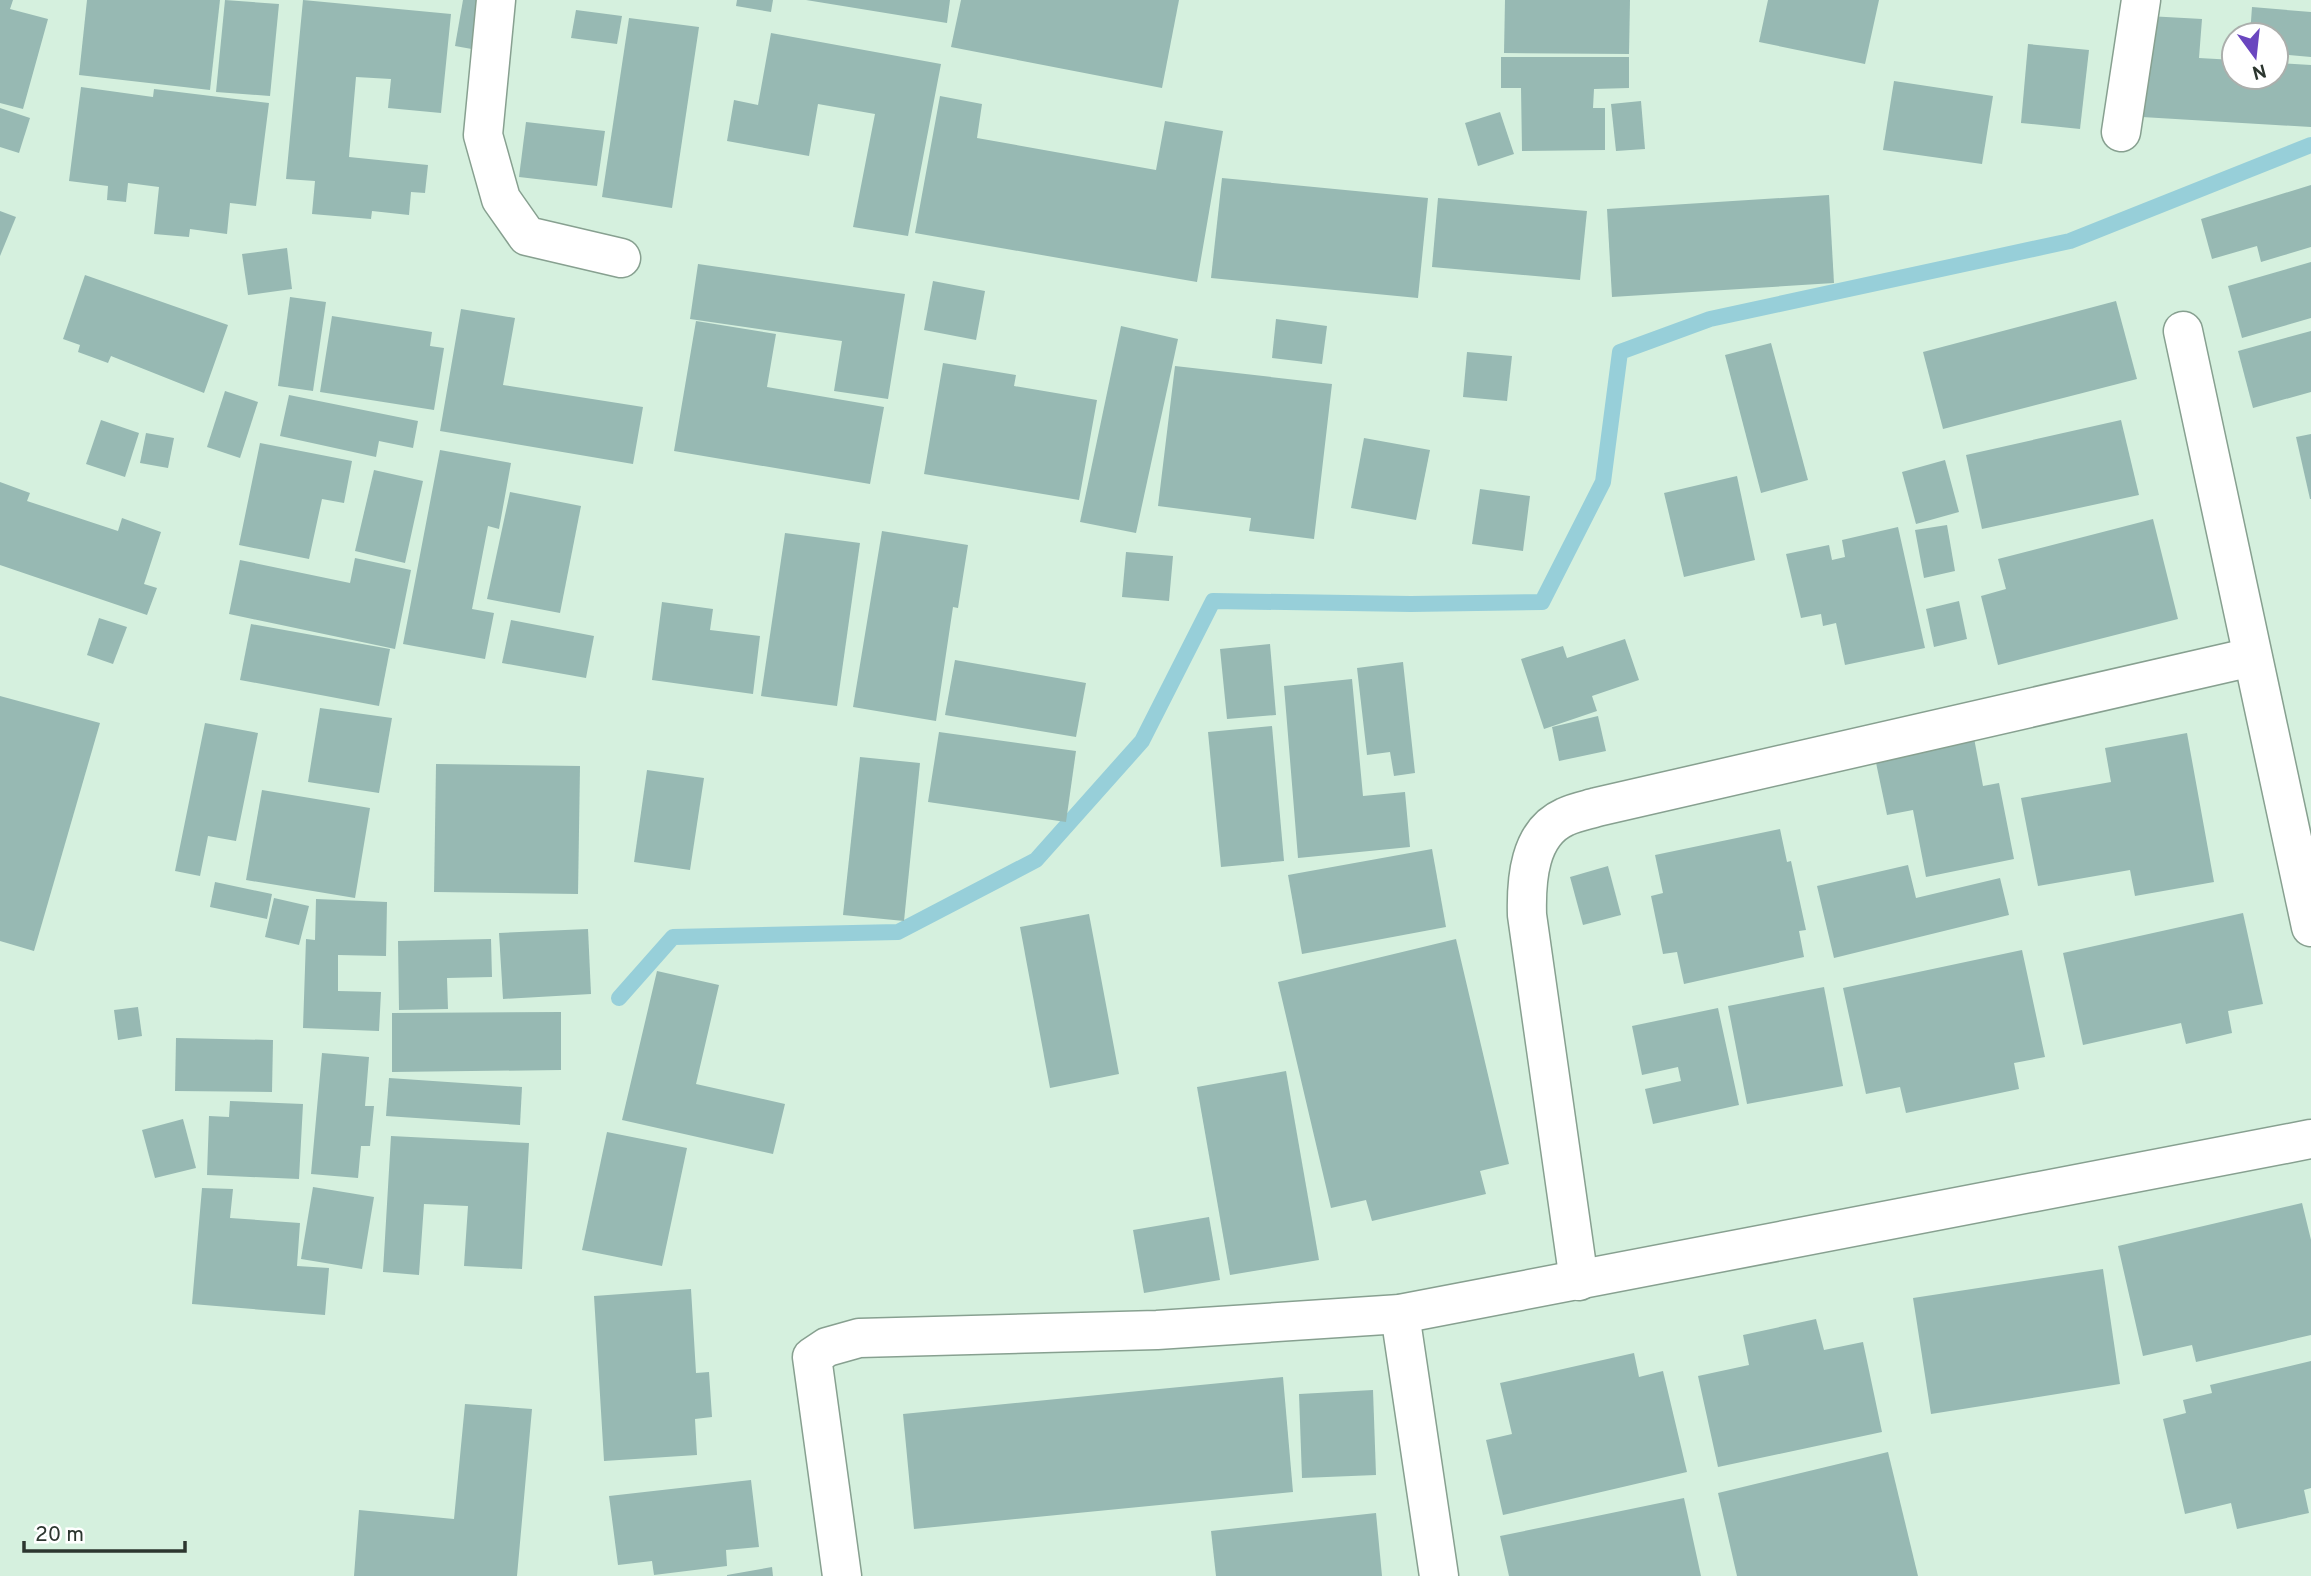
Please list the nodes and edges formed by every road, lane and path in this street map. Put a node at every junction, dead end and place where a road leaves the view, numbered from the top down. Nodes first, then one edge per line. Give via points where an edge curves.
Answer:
1 (496, 0) edge
2 (2141, 0) edge
3 (2121, 132) dead end
4 (621, 258) dead end
5 (2183, 331) dead end
6 (2252, 657) junction
7 (2311, 927) edge
8 (2311, 1139) edge
9 (1579, 1281) junction
10 (1400, 1314) junction
11 (842, 1576) edge
12 (1439, 1576) edge

1 - 4 street via 483,135 501,199 527,236
2 - 3 street
5 - 6 street
6 - 7 street
6 - 9 street via 1598,807 1564,817 1550,827 1539,840 1532,862 1527,915
8 - 9 street
9 - 10 street
10 - 11 street via 1157,1330 859,1338 827,1347 812,1357 813,1379
10 - 12 street

